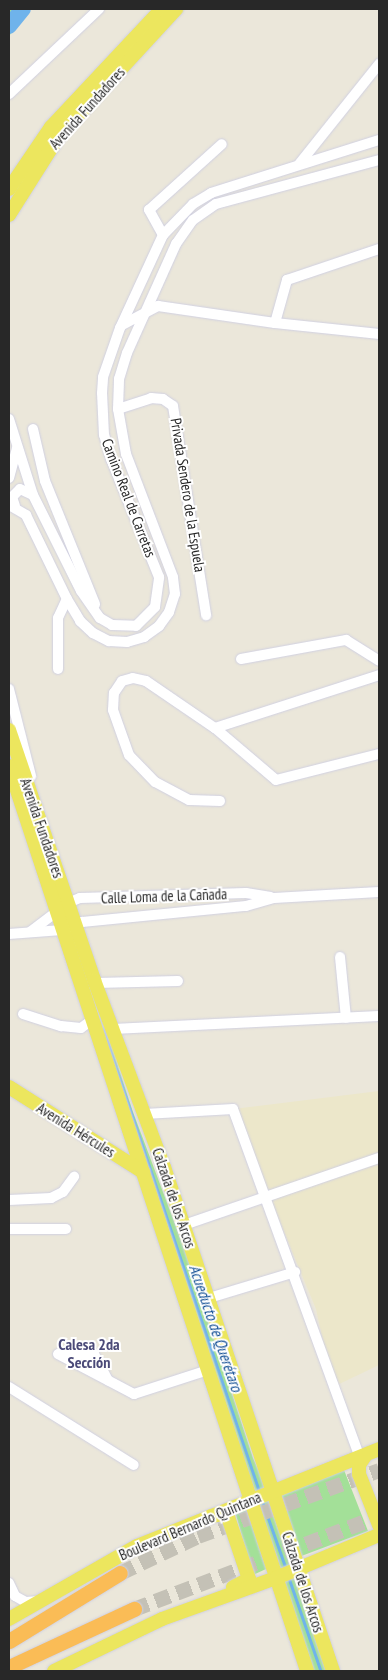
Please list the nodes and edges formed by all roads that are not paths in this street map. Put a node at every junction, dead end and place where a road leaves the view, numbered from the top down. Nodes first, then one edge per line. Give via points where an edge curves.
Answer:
1 (99, 9) edge
2 (162, 9) edge
3 (176, 9) edge
4 (379, 64) edge
5 (9, 94) edge
6 (379, 140) edge
7 (222, 144) dead end
8 (379, 160) edge
9 (300, 164) junction
10 (9, 189) edge
11 (9, 215) edge
12 (163, 235) junction
13 (379, 249) edge
14 (134, 296) junction
15 (151, 300) junction
16 (144, 313) junction
17 (130, 320) junction
18 (275, 323) junction
19 (120, 328) junction
20 (379, 334) edge
21 (134, 335) junction
22 (118, 409) junction
23 (9, 419) edge
24 (33, 429) dead end
25 (18, 447) junction
26 (9, 478) edge
27 (33, 495) junction
28 (12, 505) edge
29 (67, 599) junction
30 (206, 614) dead end
31 (100, 618) junction
32 (241, 659) dead end
33 (379, 661) edge
34 (58, 669) dead end
35 (379, 675) edge
36 (9, 689) edge
37 (215, 728) junction
38 (9, 730) edge
39 (379, 754) edge
40 (9, 766) edge
41 (220, 801) dead end
42 (49, 850) junction
43 (379, 892) edge
44 (274, 898) junction
45 (61, 917) junction
46 (76, 925) junction
47 (30, 932) junction
48 (9, 934) edge
49 (340, 957) dead end
50 (178, 981) dead end
51 (95, 982) junction
52 (80, 985) junction
53 (23, 1014) dead end
54 (379, 1016) edge
55 (346, 1018) junction
56 (92, 1020) junction
57 (113, 1029) junction
58 (9, 1088) edge
59 (145, 1114) junction
60 (379, 1158) edge
61 (164, 1167) junction
62 (143, 1172) junction
63 (74, 1177) dead end
64 (266, 1196) junction
65 (9, 1200) edge
66 (184, 1225) junction
67 (9, 1229) edge
68 (66, 1229) dead end
69 (295, 1272) junction
70 (208, 1298) junction
71 (214, 1315) junction
72 (193, 1324) junction
73 (208, 1370) junction
74 (108, 1381) dead end
75 (9, 1387) edge
76 (379, 1449) edge
77 (362, 1457) junction
78 (134, 1465) dead end
79 (274, 1491) junction
80 (251, 1499) junction
81 (208, 1516) junction
82 (379, 1525) edge
83 (379, 1535) edge
84 (298, 1569) junction
85 (120, 1573) tunnel mouth
86 (276, 1578) junction
87 (9, 1583) edge
88 (40, 1601) junction
89 (134, 1608) tunnel mouth
90 (9, 1619) edge
91 (162, 1619) junction
92 (9, 1641) edge
93 (12, 1666) edge
94 (54, 1671) edge
95 (307, 1671) edge
96 (333, 1671) edge

1 - 5 street
2 - 10 main road, Avenida Fundadores via 51,127
3 - 11 main road, Avenida Fundadores via 59,136
4 - 9 street
6 - 9 street, Camino Real de Carretas
7 - 12 street via 149,210
8 - 15 street, Camino Real de Carretas via 216,204 193,220 182,235
9 - 12 street, Camino Real de Carretas via 210,193 193,204
12 - 14 street, Camino Real de Carretas
13 - 18 street via 287,280
14 - 15 street via 140,307
14 - 19 street, Camino Real de Carretas
15 - 16 street, Camino Real de Carretas
16 - 17 street
16 - 18 street via 158,306
16 - 21 street, Camino Real de Carretas
17 - 19 street
17 - 21 street via 135,323
18 - 20 street
19 - 31 street, Camino Real de Carretas via 103,377 104,436 156,569 158,593 155,607 136,626 112,625
21 - 22 street, Camino Real de Carretas via 120,379
22 - 29 street, Camino Real de Carretas via 126,454 170,565 175,594 169,612 159,626 144,637 127,642 109,641 93,633 80,621
22 - 30 street, Privada Sendero de la Espuela via 151,398 163,399 174,406
23 - 25 street
24 - 31 street via 44,481
25 - 26 street
25 - 27 street
27 - 28 street via 20,489 12,497
27 - 31 street via 81,591
28 - 29 street, Camino Real de Carretas via 26,515
29 - 34 street via 58,618
32 - 33 street via 346,640
35 - 37 street
36 - 42 street
37 - 39 street via 276,780
37 - 41 street via 146,681 133,678 122,681 114,693 113,710 118,732 129,755 155,782 189,800
38 - 42 main road, Avenida Fundadores
40 - 45 main road, Avenida Fundadores
42 - 45 main road, Avenida Fundadores
43 - 44 street, Calle Loma de la Cañada
44 - 45 street, Calle Loma de la Cañada via 246,893 80,898
44 - 46 street, Calle Loma de la Cañada via 246,906
45 - 46 main road, Avenida Fundadores
45 - 46 street, Calle Loma de la Cañada
45 - 47 street
45 - 47 street
45 - 52 main road, Calzada de los Arcos
46 - 51 main road, Calzada de los Arcos
47 - 48 street
49 - 55 street
50 - 51 street
51 - 52 main road
51 - 57 main road, Calzada de los Arcos
52 - 56 main road, Calzada de los Arcos
53 - 56 street via 61,1026 81,1028
54 - 55 street
55 - 57 street
56 - 62 main road, Calzada de los Arcos
57 - 59 main road, Calzada de los Arcos
58 - 62 main road, Avenida Hércules
59 - 61 main road, Calzada de los Arcos
59 - 64 street via 233,1109
60 - 64 street
61 - 62 main road
61 - 66 main road, Calzada de los Arcos
62 - 72 main road, Calzada de los Arcos
63 - 65 street via 62,1192 51,1198
64 - 66 street
64 - 69 street
66 - 70 main road, Calzada de los Arcos
67 - 68 street
69 - 70 street
69 - 77 street
70 - 71 main road, Calzada de los Arcos
71 - 72 main road
71 - 79 main road, Calzada de los Arcos
72 - 73 main road, Calzada de los Arcos
73 - 74 street via 134,1394
73 - 80 main road, Calzada de los Arcos
75 - 78 street
76 - 77 main road, Boulevard Bernardo Quintana
77 - 79 main road, Boulevard Bernardo Quintana
77 - 82 main road via 359,1474
79 - 80 main road, Boulevard Bernardo Quintana
79 - 84 main road, Calzada de los Arcos
80 - 81 main road, Boulevard Bernardo Quintana
80 - 86 main road, Calzada de los Arcos
81 - 88 main road, Boulevard Bernardo Quintana via 113,1558
81 - 91 main road via 223,1514 228,1517 249,1579 176,1608
83 - 84 main road
84 - 86 main road
84 - 96 main road, Calzada de los Arcos
85 - 92 highway, Boulevard Bernardo Quintana
86 - 91 main road
86 - 95 main road, Calzada de los Arcos
87 - 88 street via 15,1596 26,1602
88 - 90 main road, Boulevard Bernardo Quintana
89 - 93 highway
91 - 94 main road

